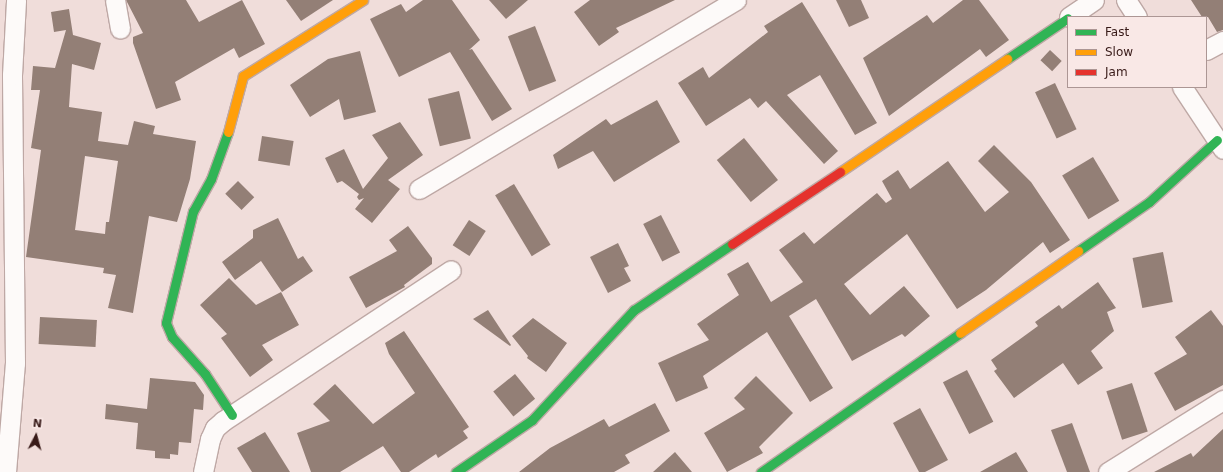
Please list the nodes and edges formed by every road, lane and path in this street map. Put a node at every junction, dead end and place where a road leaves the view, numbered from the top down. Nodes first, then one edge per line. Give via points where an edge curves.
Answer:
1 (16, 0) edge
2 (115, 0) edge
3 (363, 0) edge
4 (736, 0) edge
5 (1094, 0) edge
6 (1126, 0) edge
7 (1070, 16) edge
8 (1136, 16) edge
9 (1067, 18) edge
10 (120, 29) dead end
11 (1223, 41) edge
12 (1207, 49) edge
13 (1183, 88) edge
14 (1220, 144) edge
15 (419, 189) dead end
16 (451, 270) dead end
17 (1223, 400) edge
18 (232, 415) junction
19 (6, 472) edge
20 (203, 472) edge
21 (456, 472) edge
22 (761, 472) edge
23 (1108, 472) edge

1 - 19 street via 12,75 15,362
2 - 10 street
3 - 18 street via 243,76 223,152 193,211 166,324 172,337 205,374
4 - 15 street
5 - 7 street
6 - 8 street
9 - 21 street via 634,310 532,420
11 - 12 street
13 - 14 street
14 - 22 street via 1148,202
16 - 18 street
17 - 23 street
18 - 20 street via 215,428

